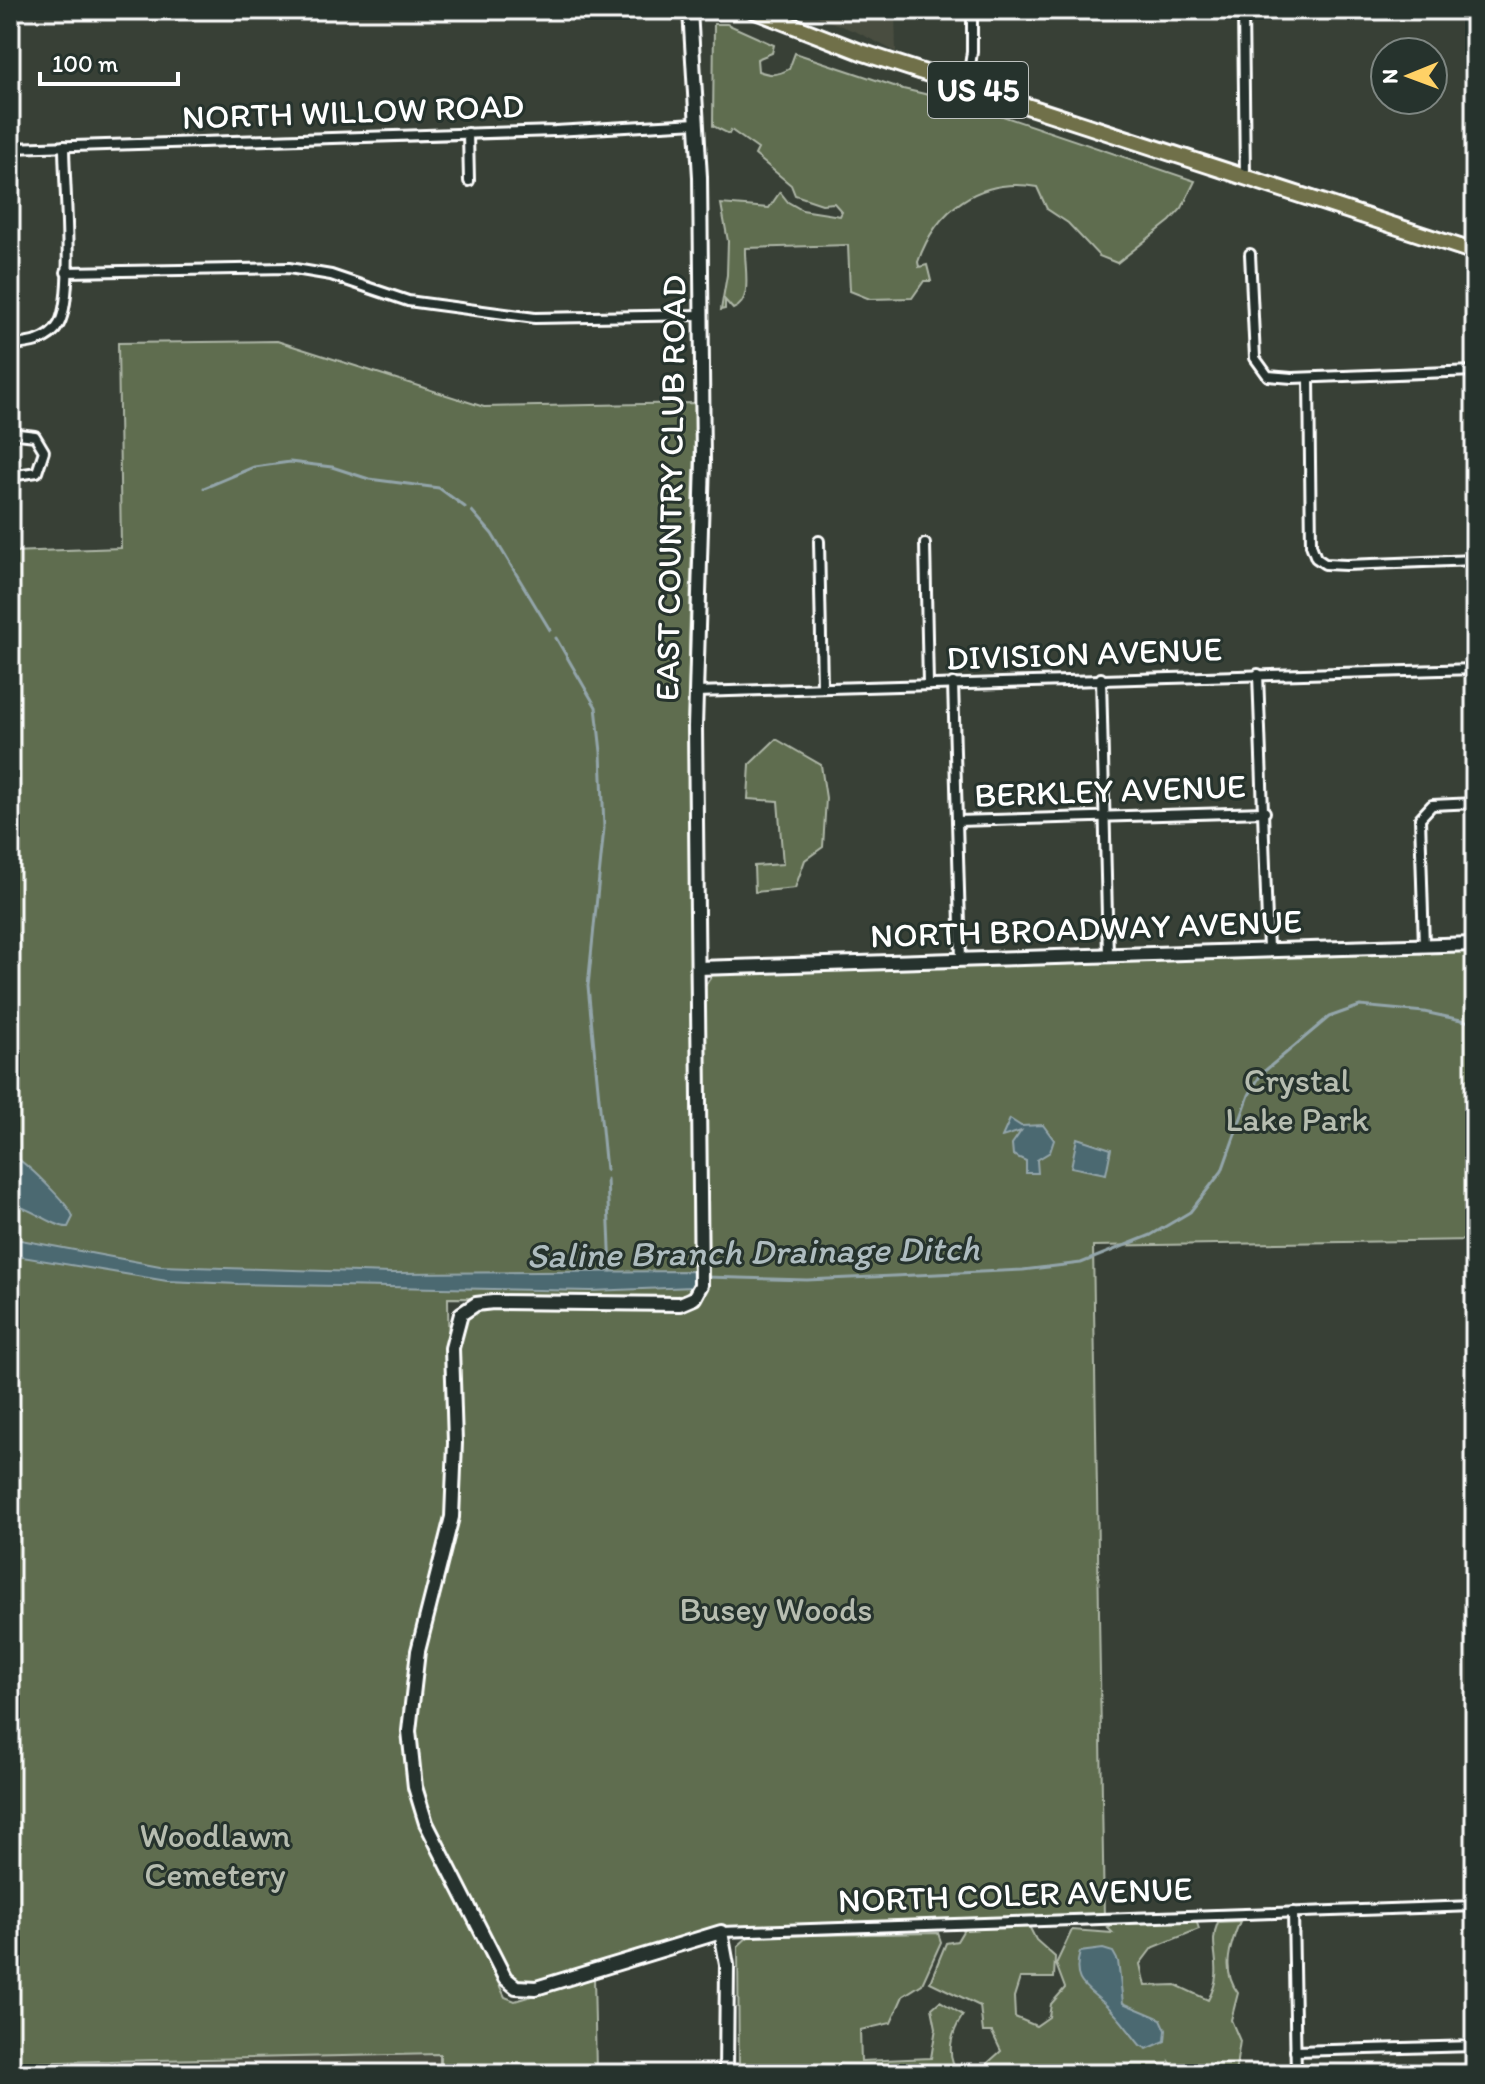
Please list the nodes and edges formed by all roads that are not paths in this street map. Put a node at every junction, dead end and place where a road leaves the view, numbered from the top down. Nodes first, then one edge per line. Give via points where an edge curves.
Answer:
1 (690, 10) edge
2 (753, 10) edge
3 (972, 10) edge
4 (1243, 10) edge
5 (967, 86) junction
6 (697, 123) junction
7 (468, 133) junction
8 (64, 146) junction
9 (10, 148) edge
10 (1245, 177) junction
11 (469, 181) dead end
12 (1475, 252) edge
13 (1250, 254) dead end
14 (66, 272) junction
15 (701, 315) junction
16 (10, 345) edge
17 (1475, 371) edge
18 (1309, 378) junction
19 (10, 433) edge
20 (10, 476) edge
21 (819, 541) dead end
22 (925, 544) dead end
23 (1475, 560) edge
24 (1475, 669) edge
25 (1258, 674) junction
26 (1101, 678) junction
27 (953, 683) junction
28 (928, 684) junction
29 (822, 686) junction
30 (695, 692) junction
31 (1475, 803) edge
32 (1265, 812) junction
33 (1104, 815) junction
34 (957, 821) junction
35 (1475, 944) edge
36 (1424, 946) junction
37 (1268, 949) junction
38 (1108, 955) junction
39 (961, 959) junction
40 (698, 968) junction
41 (701, 1275) joint
42 (1475, 1906) edge
43 (1293, 1912) junction
44 (721, 1932) junction
45 (1475, 2046) edge
46 (1295, 2051) junction
47 (726, 2074) edge
48 (1296, 2074) edge

1 - 6 street, EAST COUNTRY CLUB ROAD
2 - 5 main road, US 45
3 - 5 street
4 - 10 street
5 - 10 main road, US 45
6 - 7 street, NORTH WILLOW ROAD
6 - 15 street, EAST COUNTRY CLUB ROAD
7 - 8 street, NORTH WILLOW ROAD
7 - 11 street
8 - 9 street, NORTH WILLOW ROAD
8 - 14 street
10 - 12 main road, US 45
13 - 18 street via 1255,358 1262,372 1272,377
14 - 15 street via 289,268 331,275 408,301 535,318
14 - 16 street via 63,315 56,329 37,341
15 - 30 street, EAST COUNTRY CLUB ROAD via 702,510
17 - 18 street
18 - 23 street via 1311,545 1316,558 1346,565
19 - 20 street via 35,436 44,451 37,472
21 - 29 street
22 - 28 street
24 - 25 street, DIVISION AVENUE
25 - 26 street, DIVISION AVENUE
25 - 32 street
26 - 27 street, DIVISION AVENUE
26 - 33 street
27 - 28 street, DIVISION AVENUE
27 - 34 street
28 - 29 street, DIVISION AVENUE
29 - 30 street, DIVISION AVENUE
30 - 40 street, EAST COUNTRY CLUB ROAD
31 - 36 street via 1442,803 1423,811 1418,830
32 - 33 street, BERKLEY AVENUE
32 - 37 street
33 - 34 street, BERKLEY AVENUE
33 - 38 street
34 - 39 street
35 - 36 street, NORTH BROADWAY AVENUE
36 - 37 street, NORTH BROADWAY AVENUE
37 - 38 street, NORTH BROADWAY AVENUE
38 - 39 street, NORTH BROADWAY AVENUE
39 - 40 street, NORTH BROADWAY AVENUE
40 - 41 street, EAST COUNTRY CLUB ROAD
41 - 44 street, NORTH COLER AVENUE via 697,1295 680,1304 480,1303 461,1314 454,1331 452,1517 412,1689 409,1731 415,1787 426,1823 505,1978 516,1987 565,1980
42 - 43 street, NORTH COLER AVENUE
43 - 44 street, NORTH COLER AVENUE
43 - 46 street
44 - 47 street via 727,1965
45 - 46 street
46 - 48 street

